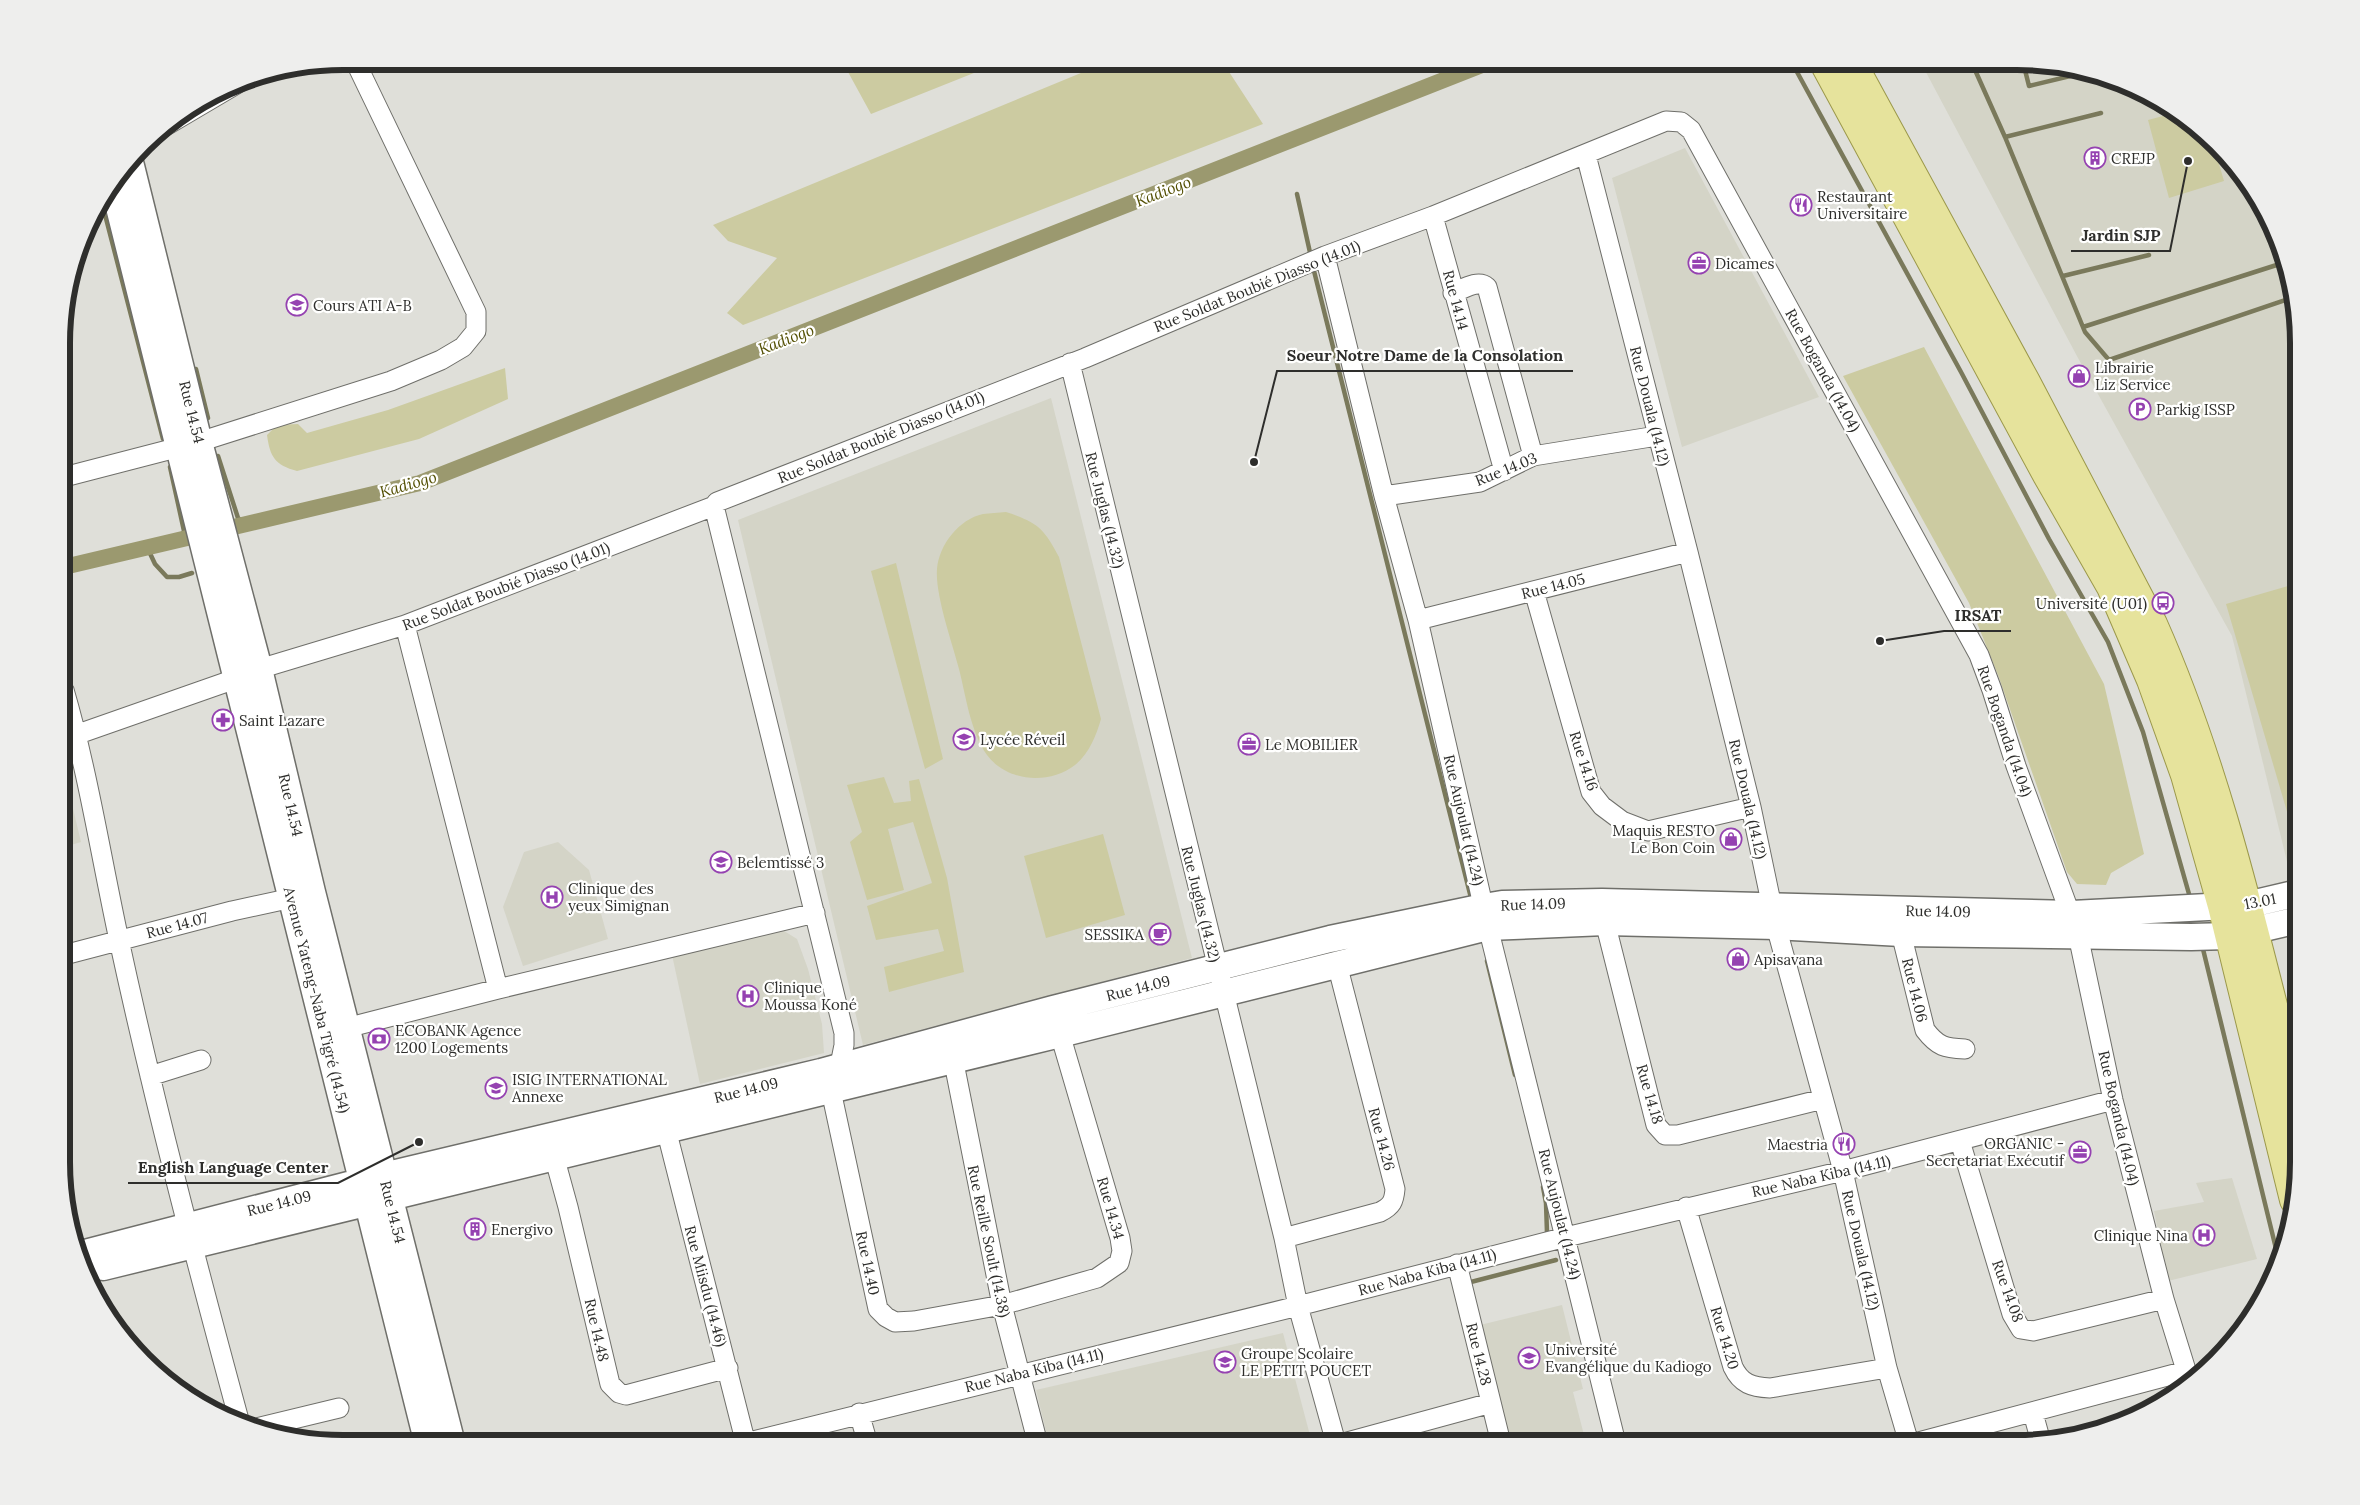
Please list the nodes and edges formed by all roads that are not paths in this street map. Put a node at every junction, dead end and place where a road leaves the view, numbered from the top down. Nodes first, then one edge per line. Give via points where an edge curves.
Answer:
1 (358, 70) edge
2 (1828, 70) edge
3 (1856, 70) edge
4 (1691, 130) joint
5 (1586, 155) junction
6 (132, 170) edge
7 (115, 192) edge
8 (1434, 216) junction
9 (1325, 256) junction
10 (1453, 293) junction
11 (1070, 363) junction
12 (1657, 436) junction
13 (189, 444) junction
14 (1533, 456) junction
15 (1504, 471) junction
16 (70, 475) edge
17 (1384, 496) junction
18 (714, 506) junction
19 (1688, 552) junction
20 (1534, 591) junction
21 (1418, 620) junction
22 (405, 625) junction
23 (248, 674) junction
24 (70, 737) edge
25 (1750, 807) junction
26 (2290, 894) edge
27 (292, 898) junction
28 (2234, 905) junction
29 (815, 913) junction
30 (1774, 916) junction
31 (1486, 917) junction
32 (1605, 922) junction
33 (2290, 922) edge
34 (2075, 925) junction
35 (1901, 933) junction
36 (2242, 933) junction
37 (119, 941) junction
38 (70, 953) edge
39 (1337, 964) junction
40 (1217, 968) junction
41 (498, 989) junction
42 (1224, 993) junction
43 (346, 1028) junction
44 (1060, 1034) junction
45 (951, 1048) junction
46 (1965, 1049) dead end
47 (201, 1060) dead end
48 (150, 1076) junction
49 (836, 1078) junction
50 (2290, 1080) edge
51 (1824, 1099) junction
52 (2113, 1100) junction
53 (666, 1129) junction
54 (1960, 1141) junction
55 (554, 1156) junction
56 (1843, 1171) junction
57 (2289, 1176) edge
58 (375, 1189) junction
59 (1686, 1208) junction
60 (190, 1235) junction
61 (1566, 1237) junction
62 (1284, 1238) junction
63 (85, 1253) edge
64 (1458, 1264) junction
65 (92, 1269) edge
66 (2164, 1299) junction
67 (1002, 1305) junction
68 (1298, 1306) junction
69 (728, 1368) junction
70 (1887, 1368) junction
71 (1019, 1374) junction
72 (2187, 1375) edge
73 (2184, 1378) edge
74 (1491, 1403) junction
75 (339, 1408) dead end
76 (237, 1413) edge
77 (860, 1413) junction
78 (2033, 1413) junction
79 (269, 1425) edge
80 (2039, 1434) edge
81 (426, 1435) edge
82 (449, 1435) edge
83 (742, 1435) edge
84 (775, 1435) edge
85 (866, 1435) edge
86 (1036, 1435) edge
87 (1334, 1435) edge
88 (1373, 1435) edge
89 (1499, 1435) edge
90 (1614, 1435) edge
91 (1907, 1435) edge
92 (1946, 1435) edge

1 - 13 street via 476,312 476,331 464,347 391,381
2 - 28 main road via 2111,587 2167,722
3 - 28 main road via 2153,624 2171,664 2221,811
4 - 5 street, Rue Soldat Boubié Diasso (14.01) via 1681,122 1666,122
4 - 34 street, Rue Boganda (14.04) via 1979,656
5 - 8 street, Rue Soldat Boubié Diasso (14.01)
5 - 12 street, Rue Douala (14.12)
6 - 13 street, Rue 14.54
7 - 13 street, Rue 14.54
8 - 9 street, Rue Soldat Boubié Diasso (14.01)
8 - 10 street, Rue 14.14
9 - 11 street, Rue Soldat Boubié Diasso (14.01)
9 - 17 street, Rue Aujoulat (14.24)
10 - 14 street via 1477,283 1487,287
10 - 15 street, Rue 14.14
11 - 18 street, Rue Soldat Boubié Diasso (14.01) via 717,502
11 - 40 street, Rue Juglas (14.32)
12 - 14 street, Rue 14.03
12 - 19 street, Rue Douala (14.12)
13 - 16 street
13 - 23 street, Rue 14.54
14 - 15 street, Rue 14.03
15 - 17 street, Rue 14.03 via 1462,486
17 - 21 street, Rue Aujoulat (14.24)
18 - 22 street, Rue Soldat Boubié Diasso (14.01)
18 - 29 street, Rue 14.40
19 - 20 street, Rue 14.05
19 - 25 street, Rue Douala (14.12)
20 - 21 street, Rue 14.05
20 - 25 street, Rue 14.16 via 1591,792 1602,806 1622,822 1648,831
21 - 31 street, Rue Aujoulat (14.24)
22 - 23 street, Rue Soldat Boubié Diasso (14.01)
22 - 41 street
23 - 24 street, Rue Soldat Boubié Diasso (14.01)
23 - 27 street, Avenue Yateng-Naba Tigré (14.54)
23 - 43 street, Rue 14.54
24 - 37 street
25 - 30 street, Rue Douala (14.12)
26 - 28 street, 13.01
27 - 37 street, Rue 14.07
27 - 58 street, Avenue Yateng-Naba Tigré (14.54)
28 - 34 street, Rue 14.09
28 - 36 main road
29 - 41 street
29 - 49 street, Rue 14.40 via 844,1033
30 - 31 street, Rue 14.09 via 1602,902 1502,904
30 - 32 street, Rue 14.09
30 - 34 street, Rue 14.09
30 - 35 street, Rue 14.09
30 - 51 street, Rue Douala (14.12)
31 - 32 street, Rue 14.09
31 - 39 street, Rue 14.09
31 - 40 street, Rue 14.09 via 1330,939
31 - 61 street, Rue Aujoulat (14.24)
32 - 51 street, Rue 14.18 via 1656,1125 1665,1135 1678,1135
33 - 36 street, 13.01
34 - 35 street, Rue 14.09
34 - 36 street, Rue 14.09
34 - 52 street, Rue Boganda (14.04)
35 - 46 street, Rue 14.06 via 1925,1030 1935,1043
36 - 50 main road
36 - 57 main road
37 - 38 street, Rue 14.07
37 - 48 street
39 - 42 street, Rue 14.09
39 - 62 street, Rue 14.26 via 1395,1189 1394,1200 1390,1207 1380,1212
40 - 42 street, Rue Juglas (14.32)
40 - 45 street, Rue 14.09
41 - 43 street
42 - 44 street, Rue 14.09
42 - 62 street, Rue Juglas (14.32)
43 - 58 street, Rue 14.54
44 - 45 street, Rue 14.09
44 - 67 street, Rue 14.34 via 1122,1251 1119,1263 1097,1278
45 - 49 street, Rue 14.09
45 - 67 street, Rue Reille Soult (14.38)
47 - 48 street
48 - 60 street
49 - 53 street, Rue 14.09
49 - 58 street, Rue 14.09
49 - 67 street, Rue 14.40 via 835,1113 878,1310 895,1322 905,1322
51 - 56 street, Rue Douala (14.12)
52 - 54 street, Rue Naba Kiba (14.11)
52 - 66 street, Rue Boganda (14.04)
53 - 55 street, Rue 14.09
53 - 69 street, Rue Miisdu (14.46)
54 - 56 street, Rue Naba Kiba (14.11)
54 - 66 street, Rue 14.08 via 2012,1314 2021,1329 2033,1331
55 - 58 street, Rue 14.09
55 - 69 street, Rue 14.48 via 610,1384 626,1395
56 - 59 street, Rue Naba Kiba (14.11)
56 - 70 street, Rue Douala (14.12)
58 - 60 street, Rue 14.09
58 - 81 street, Avenue Yateng-Naba Tigré (14.54)
58 - 82 street, Rue 14.54
59 - 61 street, Rue Naba Kiba (14.11)
59 - 70 street, Rue 14.20 via 1733,1367 1743,1382 1754,1388 1770,1388
60 - 63 street, Rue 14.09
60 - 65 street, Rue 14.09
60 - 76 street
61 - 64 street, Rue Naba Kiba (14.11)
61 - 90 street, Rue Aujoulat (14.24)
62 - 68 street, Rue Juglas (14.32)
64 - 68 street, Rue Naba Kiba (14.11)
64 - 74 street, Rue 14.28
66 - 72 street, Rue Boganda (14.04)
67 - 71 street, Rue Reille Soult (14.38)
68 - 71 street, Rue Naba Kiba (14.11)
68 - 87 street, Rue Juglas (14.32)
69 - 83 street, Rue Miisdu (14.46)
70 - 91 street, Rue Douala (14.12)
71 - 77 street, Rue Naba Kiba (14.11)
71 - 86 street, Rue Reille Soult (14.38)
73 - 78 street
74 - 88 street
74 - 89 street, Rue 14.28
75 - 79 street
77 - 84 street, Rue Naba Kiba (14.11)
77 - 85 street
78 - 80 street
78 - 92 street

